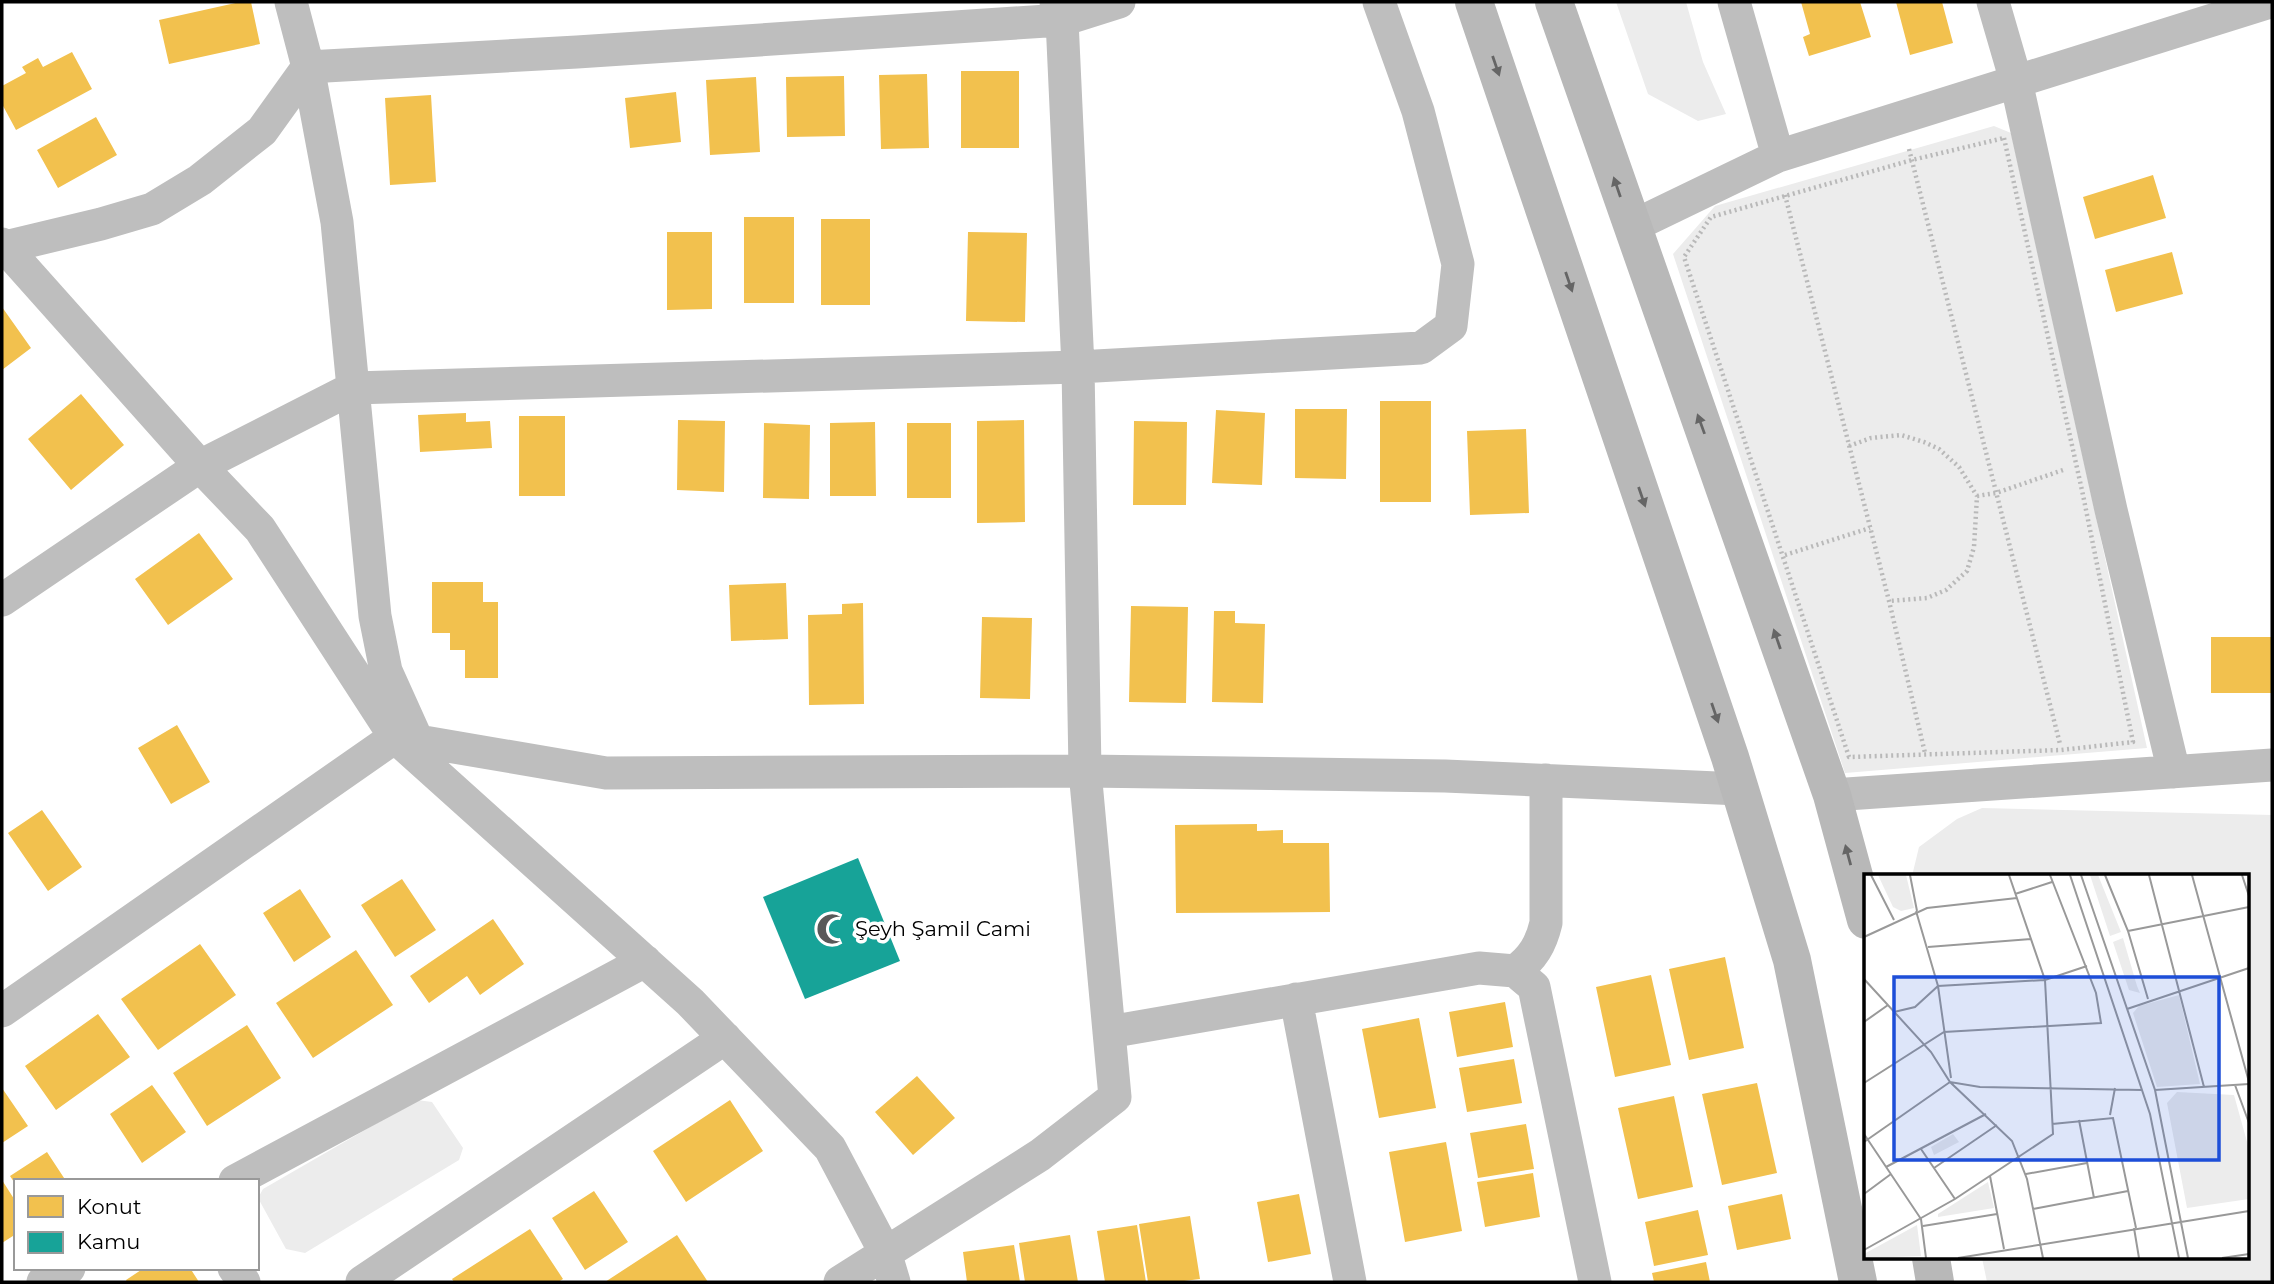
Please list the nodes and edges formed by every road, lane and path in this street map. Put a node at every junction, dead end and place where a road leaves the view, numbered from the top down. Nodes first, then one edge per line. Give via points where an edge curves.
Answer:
1 (291, 2) edge
2 (1119, 2) edge
3 (1379, 2) edge
4 (1474, 2) edge
5 (1554, 2) edge
6 (1734, 2) edge
7 (1993, 2) edge
8 (2270, 2) edge
9 (1059, 11) edge
10 (307, 66) junction
11 (2015, 81) junction
12 (1901, 117) junction
13 (1778, 156) junction
14 (1912, 160) junction
15 (1785, 197) junction
16 (1631, 227) junction
17 (3, 246) edge
18 (1078, 367) junction
19 (352, 388) junction
20 (1849, 446) junction
21 (2088, 462) junction
22 (200, 466) junction
23 (1996, 494) junction
24 (1977, 496) junction
25 (1871, 528) junction
26 (1768, 561) junction
27 (2, 600) edge
28 (1889, 601) junction
29 (406, 740) junction
30 (1925, 754) junction
31 (2064, 765) junction
32 (2272, 765) edge
33 (1085, 771) junction
34 (2174, 772) junction
35 (1546, 780) junction
36 (1933, 788) junction
37 (1740, 789) junction
38 (1832, 795) junction
39 (1864, 913) edge
40 (645, 961) junction
41 (1516, 971) junction
42 (1296, 999) junction
43 (2, 1011) edge
44 (1109, 1032) junction
45 (725, 1038) junction
46 (238, 1179) edge
47 (1931, 1260) edge
48 (889, 1267) edge
49 (65, 1270) edge
50 (43, 1282) edge
51 (362, 1282) edge
52 (840, 1282) edge
53 (1350, 1282) edge
54 (1595, 1282) edge
55 (1858, 1282) edge
56 (1935, 1282) edge

1 - 10 street
2 - 9 street
3 - 18 street via 1418,111 1458,264 1451,326 1421,348
4 -> 37 street
16 -> 5 street
6 - 13 street
7 - 11 street
8 - 11 street
9 - 10 street via 577,52
9 - 18 street
10 - 17 street via 262,131 164,202 101,224
10 - 19 street via 337,222
11 - 12 street
11 - 21 street
12 - 13 street
12 - 14 path
13 - 15 path
13 - 16 street
14 - 15 path
14 - 21 path via 2004,138
14 - 23 path
15 - 20 path
15 - 26 path via 1711,217 1684,257
26 -> 16 street
17 - 22 street
18 - 19 street
18 - 33 street
19 - 22 street
19 - 29 street via 376,616
20 - 24 path via 1901,435 1924,442 1959,467
20 - 25 path
21 - 23 path
21 - 31 path via 2133,742
21 - 34 street
22 - 27 street
22 - 29 street via 260,529
23 - 24 path
23 - 31 path
24 - 28 path via 1974,547 1967,571 1946,590
25 - 26 path
25 - 28 path
38 -> 26 street
28 - 30 path
29 - 33 street via 606,773
29 - 40 street
29 - 43 street
30 - 31 path
30 - 36 path
31 - 34 street
31 - 36 street
32 - 34 street
33 - 35 street
33 - 44 street
35 - 37 street
35 - 41 street via 1546,923 1535,953
36 - 38 street
37 - 55 street via 1791,960
39 -> 38 street
40 - 45 street
40 - 46 street
41 - 42 street via 1479,968
41 - 54 street via 1534,987
42 - 44 street
42 - 53 street
44 - 48 street via 1115,1097
45 - 48 street via 830,1148
45 - 51 street
47 - 56 street
48 - 52 street
49 - 50 street

